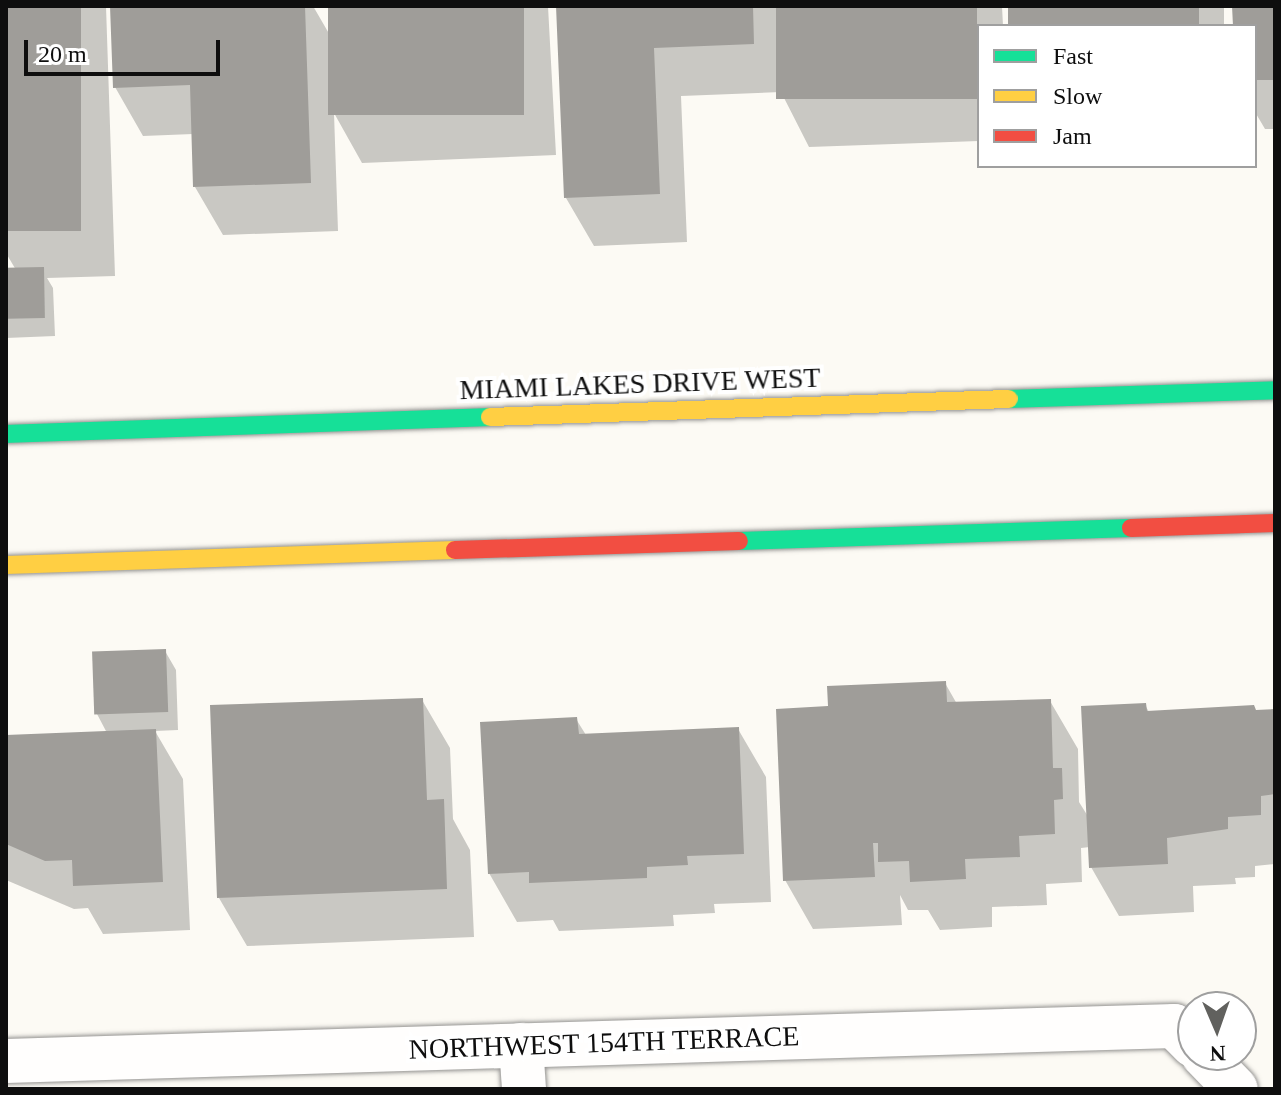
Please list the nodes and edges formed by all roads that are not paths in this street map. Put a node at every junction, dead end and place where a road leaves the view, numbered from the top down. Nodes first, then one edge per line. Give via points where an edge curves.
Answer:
1 (1275, 390) edge
2 (6, 434) edge
3 (1275, 523) edge
4 (6, 565) edge
5 (1177, 1029) edge
6 (521, 1045) junction
7 (6, 1061) edge
8 (1219, 1071) edge
9 (524, 1089) edge
10 (1236, 1089) edge

1 - 2 main road, MIAMI LAKES DRIVE WEST
3 - 4 main road
5 - 6 street, NORTHWEST 154TH TERRACE
6 - 7 street, NORTHWEST 154TH TERRACE
6 - 9 street
8 - 10 street

